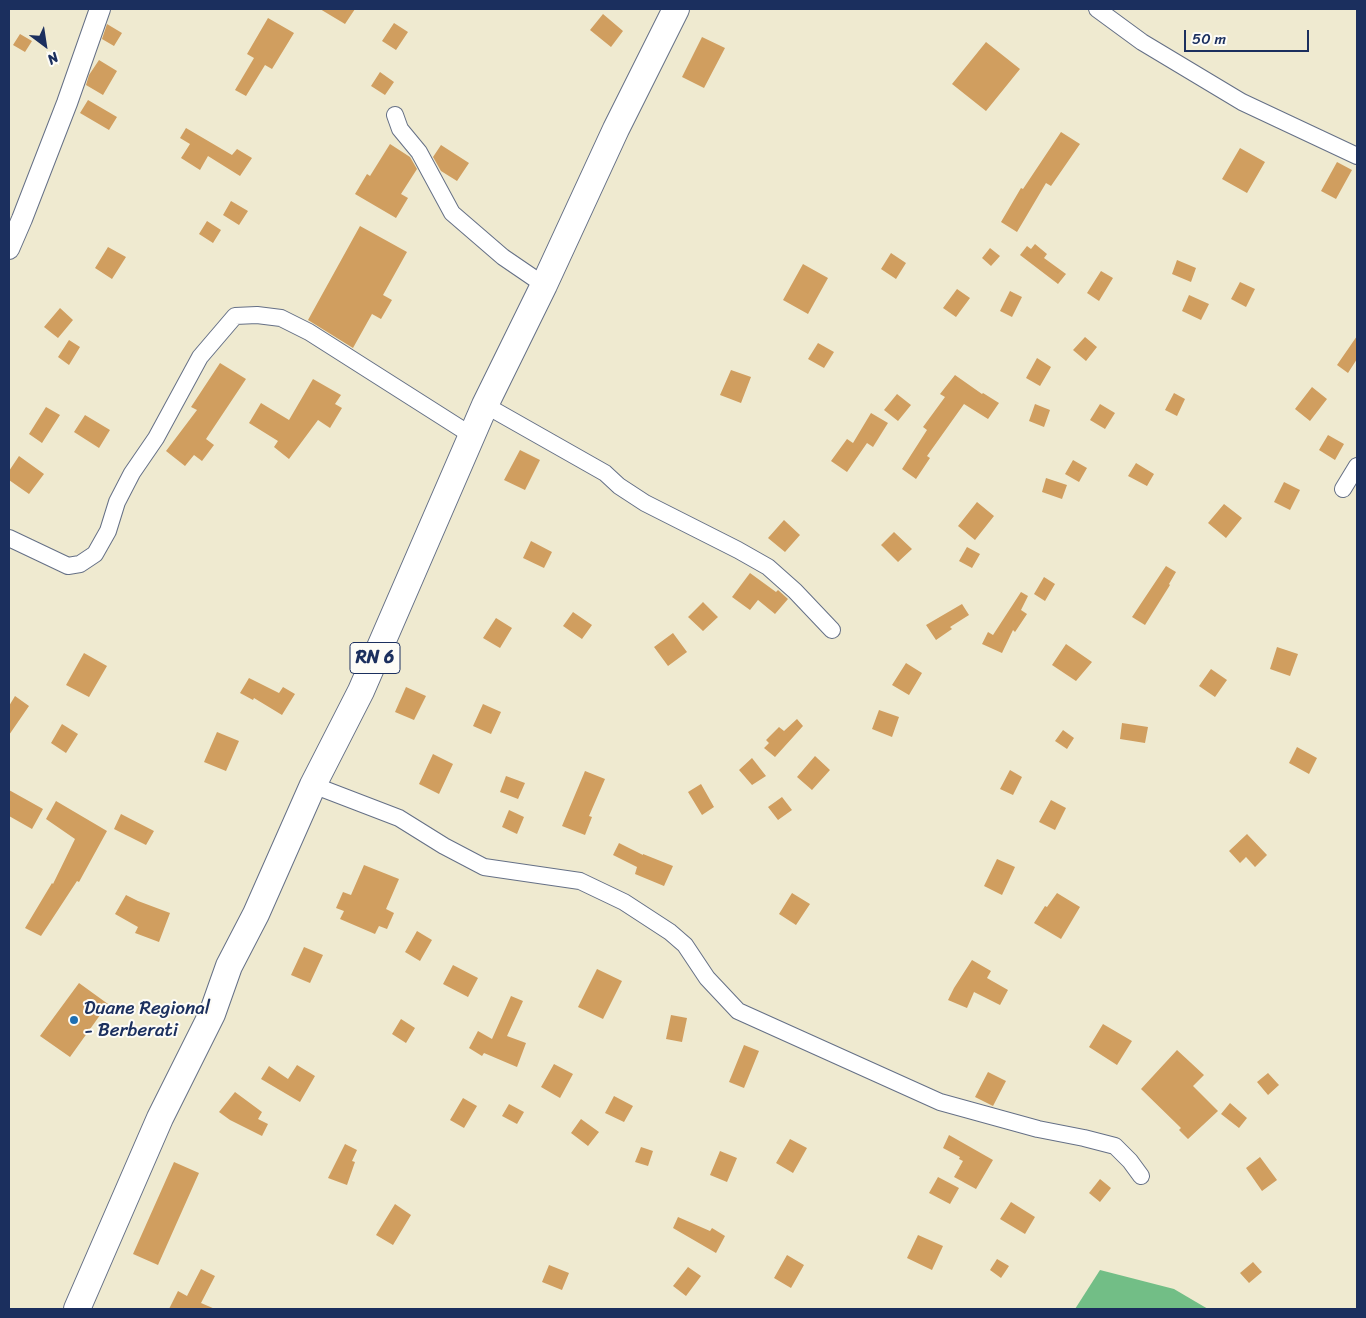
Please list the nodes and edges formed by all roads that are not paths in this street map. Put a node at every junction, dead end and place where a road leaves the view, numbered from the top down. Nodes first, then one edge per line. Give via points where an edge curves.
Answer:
1 (100, 9) edge
2 (676, 9) edge
3 (1097, 9) edge
4 (395, 115) dead end
5 (1357, 156) edge
6 (9, 249) edge
7 (544, 284) junction
8 (485, 405) junction
9 (471, 435) junction
10 (1357, 466) edge
11 (1343, 489) dead end
12 (9, 538) edge
13 (832, 630) dead end
14 (313, 785) junction
15 (1141, 1176) dead end
16 (78, 1309) edge

1 - 6 street
2 - 7 main road, RN 6
3 - 5 street via 1142,42 1242,102
4 - 7 street via 400,130 419,152 452,213 503,257
7 - 8 main road, RN 6
8 - 9 main road, RN 6
8 - 13 street via 605,473 645,504 768,567
9 - 12 street via 309,332 281,318 235,316 200,357 156,438 132,473 117,502 108,531 94,554 80,564 68,566
9 - 14 main road, RN 6 via 361,691
10 - 11 street
14 - 15 street via 399,818 484,867 580,881 624,902 670,932 685,945 707,978 738,1011 940,1102 1115,1146
14 - 16 main road, RN 6 via 256,914 229,966 212,1014 160,1118

